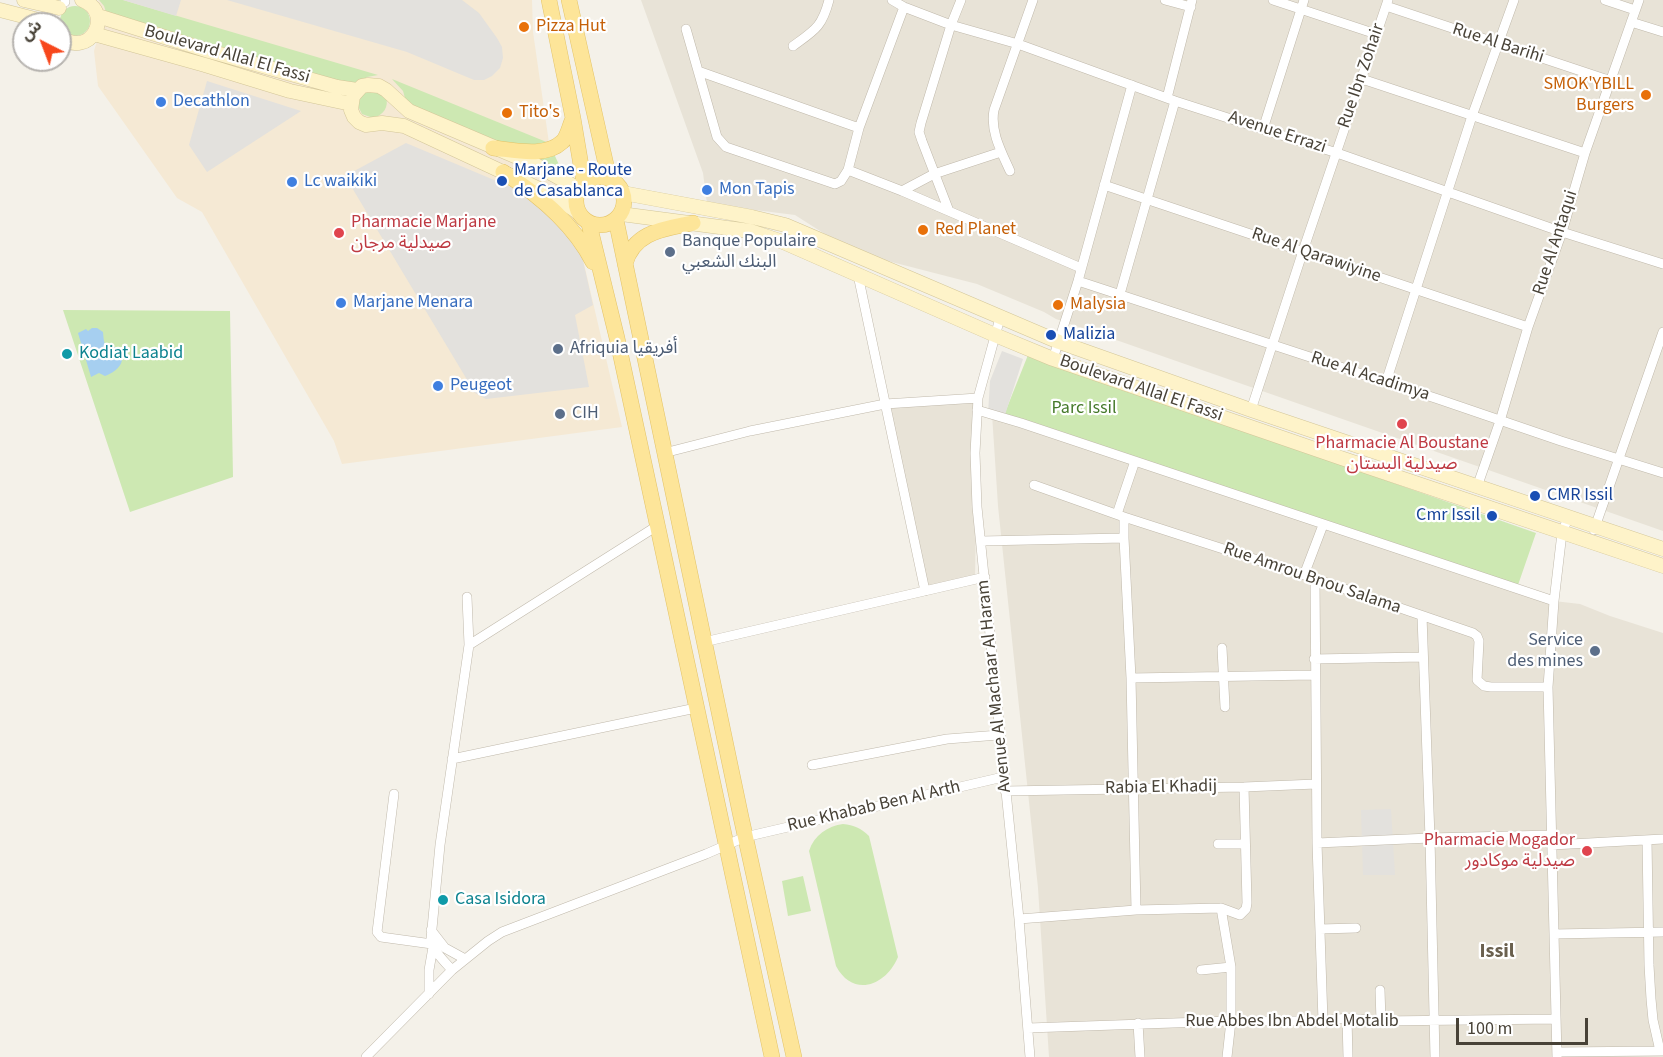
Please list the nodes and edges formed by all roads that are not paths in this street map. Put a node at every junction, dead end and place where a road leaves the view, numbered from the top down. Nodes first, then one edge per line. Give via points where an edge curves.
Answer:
1 (24, 0) edge
2 (82, 0) edge
3 (549, 0) edge
4 (568, 0) edge
5 (829, 0) edge
6 (892, 0) edge
7 (961, 0) edge
8 (1033, 0) edge
9 (1165, 0) edge
10 (1273, 0) edge
11 (1514, 0) edge
12 (1605, 0) edge
13 (1638, 0) edge
14 (65, 2) edge
15 (1387, 3) edge
16 (1191, 4) edge
17 (1303, 4) edge
18 (904, 7) junction
19 (1635, 10) junction
20 (98, 16) junction
21 (1631, 22) junction
22 (951, 25) junction
23 (686, 29) dead end
24 (1663, 32) edge
25 (94, 34) junction
26 (1376, 34) junction
27 (72, 42) edge
28 (1018, 44) junction
29 (1498, 44) junction
30 (793, 46) dead end
31 (698, 71) junction
32 (1362, 79) junction
33 (1611, 81) junction
34 (1132, 85) junction
35 (357, 90) junction
36 (390, 94) junction
37 (1171, 99) junction
38 (351, 104) junction
39 (1472, 116) junction
40 (573, 118) junction
41 (382, 123) junction
42 (860, 128) junction
43 (1263, 129) junction
44 (493, 148) junction
45 (1001, 152) junction
46 (1336, 153) junction
47 (1585, 153) junction
48 (848, 170) junction
49 (1010, 171) dead end
50 (503, 172) junction
51 (934, 174) junction
52 (609, 178) junction
53 (1104, 185) junction
54 (581, 186) junction
55 (902, 191) junction
56 (624, 193) junction
57 (1448, 193) junction
58 (1146, 199) junction
59 (949, 211) junction
60 (578, 212) junction
61 (619, 217) junction
62 (693, 223) junction
63 (590, 224) junction
64 (1562, 232) junction
65 (1303, 251) junction
66 (626, 264) junction
67 (1663, 264) edge
68 (1081, 268) junction
69 (858, 275) junction
70 (603, 279) junction
71 (1078, 281) junction
72 (1416, 289) junction
73 (1120, 294) junction
74 (1000, 318) junction
75 (1528, 327) junction
76 (1663, 332) edge
77 (995, 335) junction
78 (1059, 342) junction
79 (1272, 346) junction
80 (1053, 359) junction
81 (1386, 382) junction
82 (978, 398) junction
83 (885, 404) junction
84 (977, 410) junction
85 (1251, 410) junction
86 (1500, 421) junction
87 (664, 453) junction
88 (1619, 459) junction
89 (1135, 461) junction
90 (1663, 473) edge
91 (1034, 484) dead end
92 (1477, 487) junction
93 (1121, 516) junction
94 (1568, 518) junction
95 (1323, 525) junction
96 (657, 526) junction
97 (1596, 526) junction
98 (1562, 533) junction
99 (1124, 538) junction
100 (981, 541) junction
101 (1591, 541) junction
102 (1663, 549) edge
103 (1663, 566) edge
104 (1304, 575) junction
105 (984, 577) junction
106 (1315, 579) junction
107 (925, 591) junction
108 (467, 597) dead end
109 (1554, 601) junction
110 (1422, 616) junction
111 (704, 642) junction
112 (469, 645) junction
113 (1222, 648) dead end
114 (1423, 657) junction
115 (1314, 659) junction
116 (1314, 675) junction
117 (1223, 676) junction
118 (1131, 678) junction
119 (1548, 687) junction
120 (1225, 707) dead end
121 (696, 708) junction
122 (999, 735) junction
123 (452, 759) junction
124 (812, 765) dead end
125 (1004, 777) junction
126 (1316, 784) junction
127 (1244, 787) junction
128 (1133, 789) junction
129 (1005, 790) junction
130 (394, 794) dead end
131 (745, 837) junction
132 (1430, 838) junction
133 (1663, 839) edge
134 (1552, 840) junction
135 (1647, 840) junction
136 (1317, 843) junction
137 (1218, 844) dead end
138 (1245, 844) junction
139 (727, 846) junction
140 (1221, 908) junction
141 (1136, 910) junction
142 (1018, 920) junction
143 (1356, 928) dead end
144 (1320, 929) junction
145 (431, 930) junction
146 (1648, 932) junction
147 (1663, 932) edge
148 (1554, 934) junction
149 (433, 945) junction
150 (465, 959) junction
151 (1231, 967) junction
152 (452, 970) junction
153 (1202, 970) dead end
154 (1380, 990) dead end
155 (429, 994) junction
156 (1652, 1013) junction
157 (1663, 1013) edge
158 (1347, 1018) junction
159 (1556, 1019) junction
160 (1231, 1021) junction
161 (1323, 1021) junction
162 (1435, 1021) junction
163 (1381, 1022) junction
164 (1138, 1023) junction
165 (1028, 1028) junction
166 (1661, 1051) edge
167 (1557, 1055) edge
168 (366, 1057) edge
169 (772, 1057) edge
170 (794, 1057) edge
171 (1030, 1057) edge
172 (1140, 1057) edge
173 (1227, 1057) edge
174 (1348, 1057) edge
175 (1435, 1057) edge

1 - 14 main road
2 - 20 main road
3 - 40 main road
4 - 52 main road
5 - 30 street via 820,25
6 - 18 street, Avenue Errazi
7 - 22 street
8 - 28 street
9 - 16 street
10 - 17 street
11 - 29 street
12 - 19 street
13 - 19 street, Rue Al Antaqui
15 - 26 street, Rue Ibn Zohair
15 - 29 street, Rue Al Barihi
16 - 37 street
17 - 26 street
17 - 43 street
18 - 22 street, Avenue Errazi
18 - 42 street
19 - 21 street, Rue Al Antaqui
20 - 25 main road
20 - 35 main road, Boulevard Allal El Fassi
21 - 24 street
21 - 33 street, Rue Al Antaqui
22 - 28 street, Avenue Errazi
22 - 51 street via 919,132
23 - 31 street
25 - 27 main road via 88,40
25 - 38 main road, Boulevard Allal El Fassi via 290,91
26 - 32 street, Rue Ibn Zohair
28 - 34 street, Avenue Errazi
28 - 45 street via 992,122
29 - 33 street, Rue Al Barihi
29 - 39 street
31 - 42 street
31 - 48 street via 717,137 726,147 835,184
32 - 39 street
32 - 46 street, Rue Ibn Zohair
33 - 47 street, Rue Al Antaqui
34 - 37 street, Avenue Errazi
34 - 53 street
35 - 36 main road via 375,84
35 - 38 main road
36 - 41 main road via 392,110
36 - 44 main road via 409,111
37 - 43 street, Avenue Errazi
37 - 58 street
38 - 41 main road via 359,122
39 - 47 street
39 - 57 street
40 - 44 main road via 564,141 553,149
40 - 54 main road
41 - 50 main road via 404,126
42 - 48 street
43 - 46 street, Avenue Errazi
44 - 54 main road
45 - 49 street
45 - 51 street
46 - 57 street, Avenue Errazi
46 - 65 street, Rue Ibn Zohair
47 - 64 street, Rue Al Antaqui
48 - 55 street
50 - 60 main road
50 - 70 main road via 558,214 579,238
51 - 55 street
51 - 59 street
52 - 54 main road via 596,177
52 - 56 main road
53 - 58 street, Rue Al Qarawiyine
53 - 68 street
54 - 60 main road
55 - 59 street
56 - 61 main road
56 - 74 main road, Boulevard Allal El Fassi via 785,225
57 - 64 street, Avenue Errazi
57 - 72 street
58 - 65 street, Rue Al Qarawiyine
58 - 73 street
59 - 68 street
60 - 63 main road
61 - 62 main road, Boulevard Allal El Fassi
61 - 63 main road via 602,226
61 - 66 main road
62 - 66 main road via 645,236 632,249
62 - 69 main road, Boulevard Allal El Fassi via 750,231
63 - 70 main road
64 - 67 street, Avenue Errazi
64 - 75 street, Rue Al Antaqui
65 - 72 street, Rue Al Qarawiyine
65 - 79 street, Rue Ibn Zohair
66 - 87 main road
68 - 71 street
69 - 77 main road, Boulevard Allal El Fassi
69 - 83 street
70 - 96 main road
71 - 73 street, Rue Al Acadimya
71 - 78 street
72 - 75 street, Rue Al Qarawiyine
72 - 81 street
73 - 79 street, Rue Al Acadimya
74 - 77 street, Avenue Al Machaar Al Haram
74 - 78 main road, Boulevard Allal El Fassi
75 - 86 street, Rue Al Antaqui
76 - 88 street
77 - 80 main road, Boulevard Allal El Fassi
77 - 82 street, Avenue Al Machaar Al Haram
78 - 80 street
78 - 85 main road, Boulevard Allal El Fassi
79 - 81 street, Rue Al Acadimya
79 - 85 street, Rue Ibn Zohair
80 - 98 main road, Boulevard Allal El Fassi
81 - 86 street, Rue Al Acadimya
82 - 83 street
82 - 84 street, Avenue Al Machaar Al Haram
83 - 87 street via 750,430
83 - 107 street
84 - 89 street
84 - 100 street, Avenue Al Machaar Al Haram via 975,453
85 - 92 main road, Boulevard Allal El Fassi
86 - 88 street, Rue Al Acadimya
86 - 92 street, Rue Al Antaqui
87 - 111 main road
88 - 90 street, Rue Al Acadimya
88 - 97 street
89 - 93 street
89 - 95 street
91 - 93 street, Rue Amrou Bnou Salama
92 - 94 main road, Boulevard Allal El Fassi
93 - 99 street
93 - 104 street, Rue Amrou Bnou Salama
94 - 97 main road, Boulevard Allal El Fassi
94 - 98 street
95 - 104 street
95 - 109 street
96 - 112 street
96 - 121 main road
97 - 101 street
97 - 102 main road, Boulevard Allal El Fassi
98 - 101 main road, Boulevard Allal El Fassi
98 - 109 street
99 - 100 street
99 - 118 street
100 - 105 street, Avenue Al Machaar Al Haram
101 - 103 main road, Boulevard Allal El Fassi
104 - 106 street, Rue Amrou Bnou Salama
105 - 107 street
105 - 122 street, Avenue Al Machaar Al Haram
106 - 110 street, Rue Amrou Bnou Salama
106 - 115 street
107 - 111 street
108 - 112 street
109 - 119 street
110 - 114 street
110 - 119 street, Rue Amrou Bnou Salama via 1478,636 1479,684
111 - 131 main road
112 - 123 street
113 - 117 street
114 - 115 street
114 - 132 street
115 - 116 street
116 - 117 street
116 - 126 street
117 - 118 street
117 - 120 street
118 - 128 street
119 - 134 street
121 - 123 street
121 - 139 main road
122 - 124 street via 947,740
122 - 125 street, Avenue Al Machaar Al Haram
123 - 145 street
125 - 129 street, Avenue Al Machaar Al Haram
125 - 131 street, Rue Khabab Ben Al Arth
126 - 127 street, Rabia El Khadij
126 - 136 street
127 - 128 street, Rabia El Khadij
127 - 138 street
128 - 129 street, Rabia El Khadij
128 - 141 street
129 - 142 street, Avenue Al Machaar Al Haram
130 - 149 street via 377,932 381,937
131 - 139 street, Rue Khabab Ben Al Arth
131 - 170 main road
132 - 134 street
132 - 136 street
132 - 162 street
133 - 135 street
134 - 135 street
134 - 148 street
135 - 146 street
136 - 144 street
137 - 138 street
138 - 140 street via 1246,909 1240,915
139 - 150 street, Rue Khabab Ben Al Arth via 502,932
139 - 169 main road
140 - 141 street
140 - 151 street
141 - 142 street
142 - 165 street, Avenue Al Machaar Al Haram
143 - 144 street
144 - 161 street
145 - 149 street
145 - 150 street via 445,948
146 - 147 street
146 - 148 street
146 - 156 street
148 - 159 street
149 - 152 street
149 - 155 street
150 - 152 street, Rue Khabab Ben Al Arth
151 - 153 street
151 - 160 street
152 - 155 street, Rue Khabab Ben Al Arth
154 - 163 street
155 - 168 street, Rue Khabab Ben Al Arth
156 - 157 street
156 - 166 street
158 - 161 street, Rue Abbes Ibn Abdel Motalib
158 - 163 street, Rue Abbes Ibn Abdel Motalib
158 - 174 street
159 - 162 street, Rue Abbes Ibn Abdel Motalib
159 - 167 street
160 - 161 street, Rue Abbes Ibn Abdel Motalib
160 - 164 street, Rue Abbes Ibn Abdel Motalib
160 - 173 street
162 - 163 street, Rue Abbes Ibn Abdel Motalib
162 - 175 street
164 - 165 street, Rue Abbes Ibn Abdel Motalib
164 - 172 street
165 - 171 street, Avenue Al Machaar Al Haram
166 - 167 street

